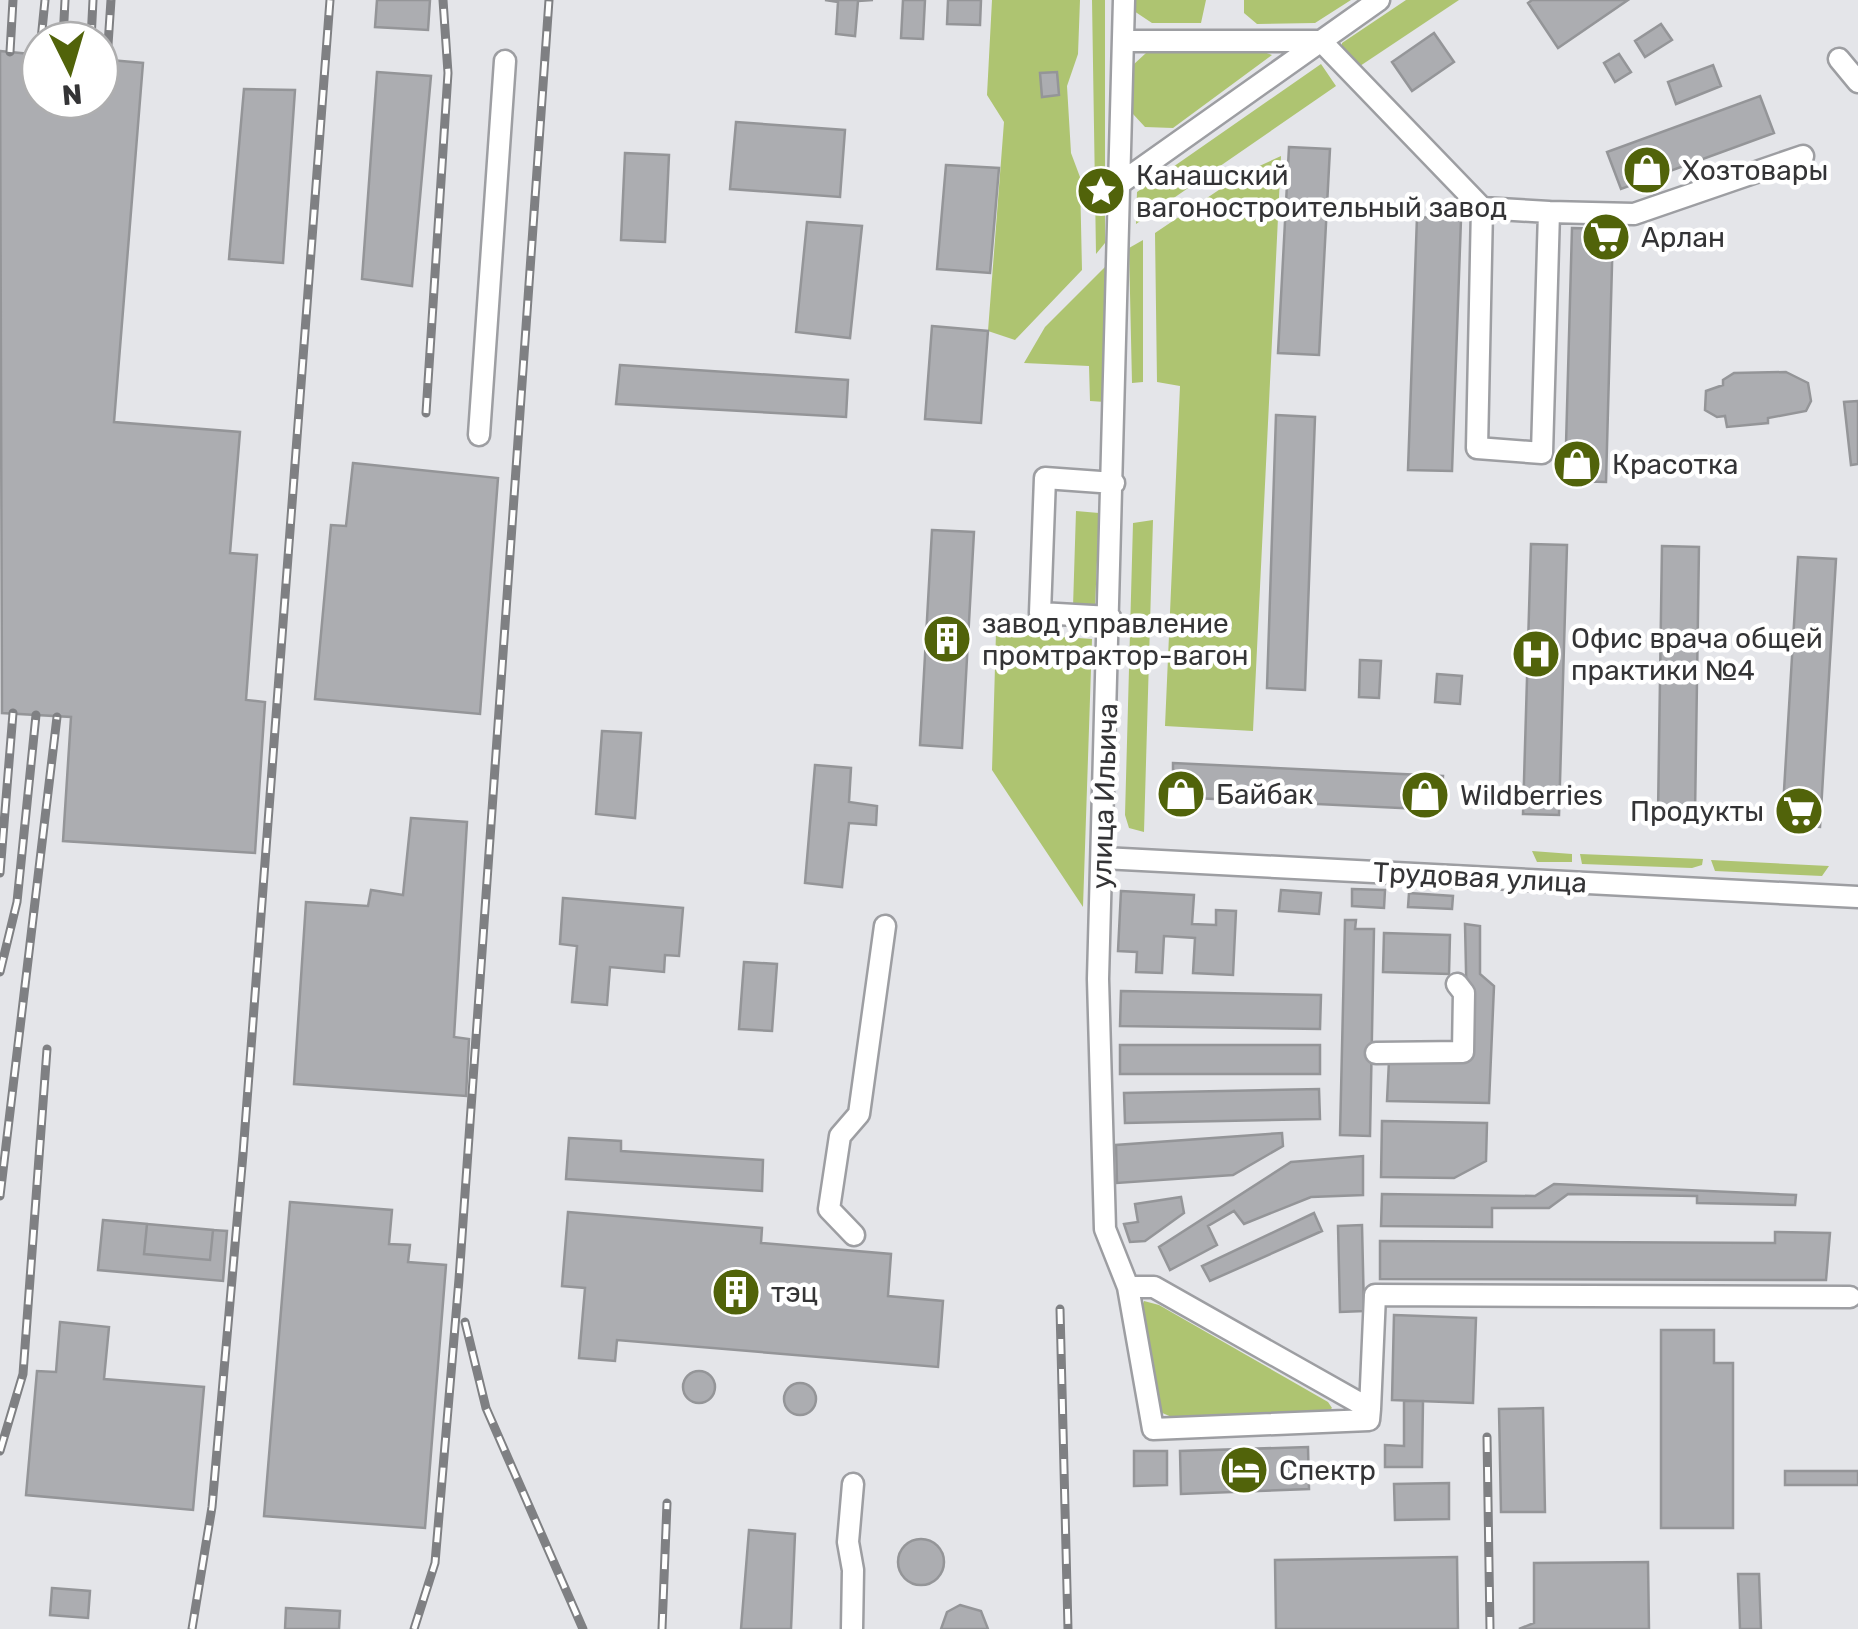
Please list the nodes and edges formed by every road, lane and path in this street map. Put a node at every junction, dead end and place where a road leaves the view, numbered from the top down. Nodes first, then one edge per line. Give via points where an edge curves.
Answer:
1 (1124, 0) edge
2 (1379, 0) edge
3 (1124, 40) junction
4 (1321, 41) junction
5 (1839, 59) dead end
6 (505, 62) dead end
7 (1858, 82) edge
8 (1803, 156) dead end
9 (1122, 182) junction
10 (1482, 208) junction
11 (1549, 212) junction
12 (479, 435) dead end
13 (1114, 483) junction
14 (1110, 617) junction
15 (1103, 858) junction
16 (1858, 897) edge
17 (884, 926) dead end
18 (1457, 984) dead end
19 (1376, 1053) dead end
20 (854, 1234) dead end
21 (1128, 1288) junction
22 (1850, 1297) dead end
23 (1370, 1409) junction
24 (853, 1484) dead end
25 (852, 1629) edge

1 - 3 street, улица Ильича
2 - 4 street
3 - 4 street
3 - 9 street, улица Ильича
4 - 9 street
4 - 10 street
5 - 7 street
6 - 12 street
8 - 11 street via 1634,214
9 - 13 street, улица Ильича
10 - 11 street
10 - 11 street via 1477,448 1542,453
13 - 14 street, улица Ильича
13 - 14 street via 1045,478 1040,614
14 - 15 street, улица Ильича
15 - 16 street, Трудовая улица
15 - 21 street, улица Ильича via 1098,979 1105,1228
17 - 20 street via 859,1114 840,1136 829,1210
18 - 19 street via 1464,993 1462,1052
21 - 23 street via 1154,1287
21 - 23 street, улица Ильича via 1153,1429 1370,1420
22 - 23 street via 1374,1294
24 - 25 street

